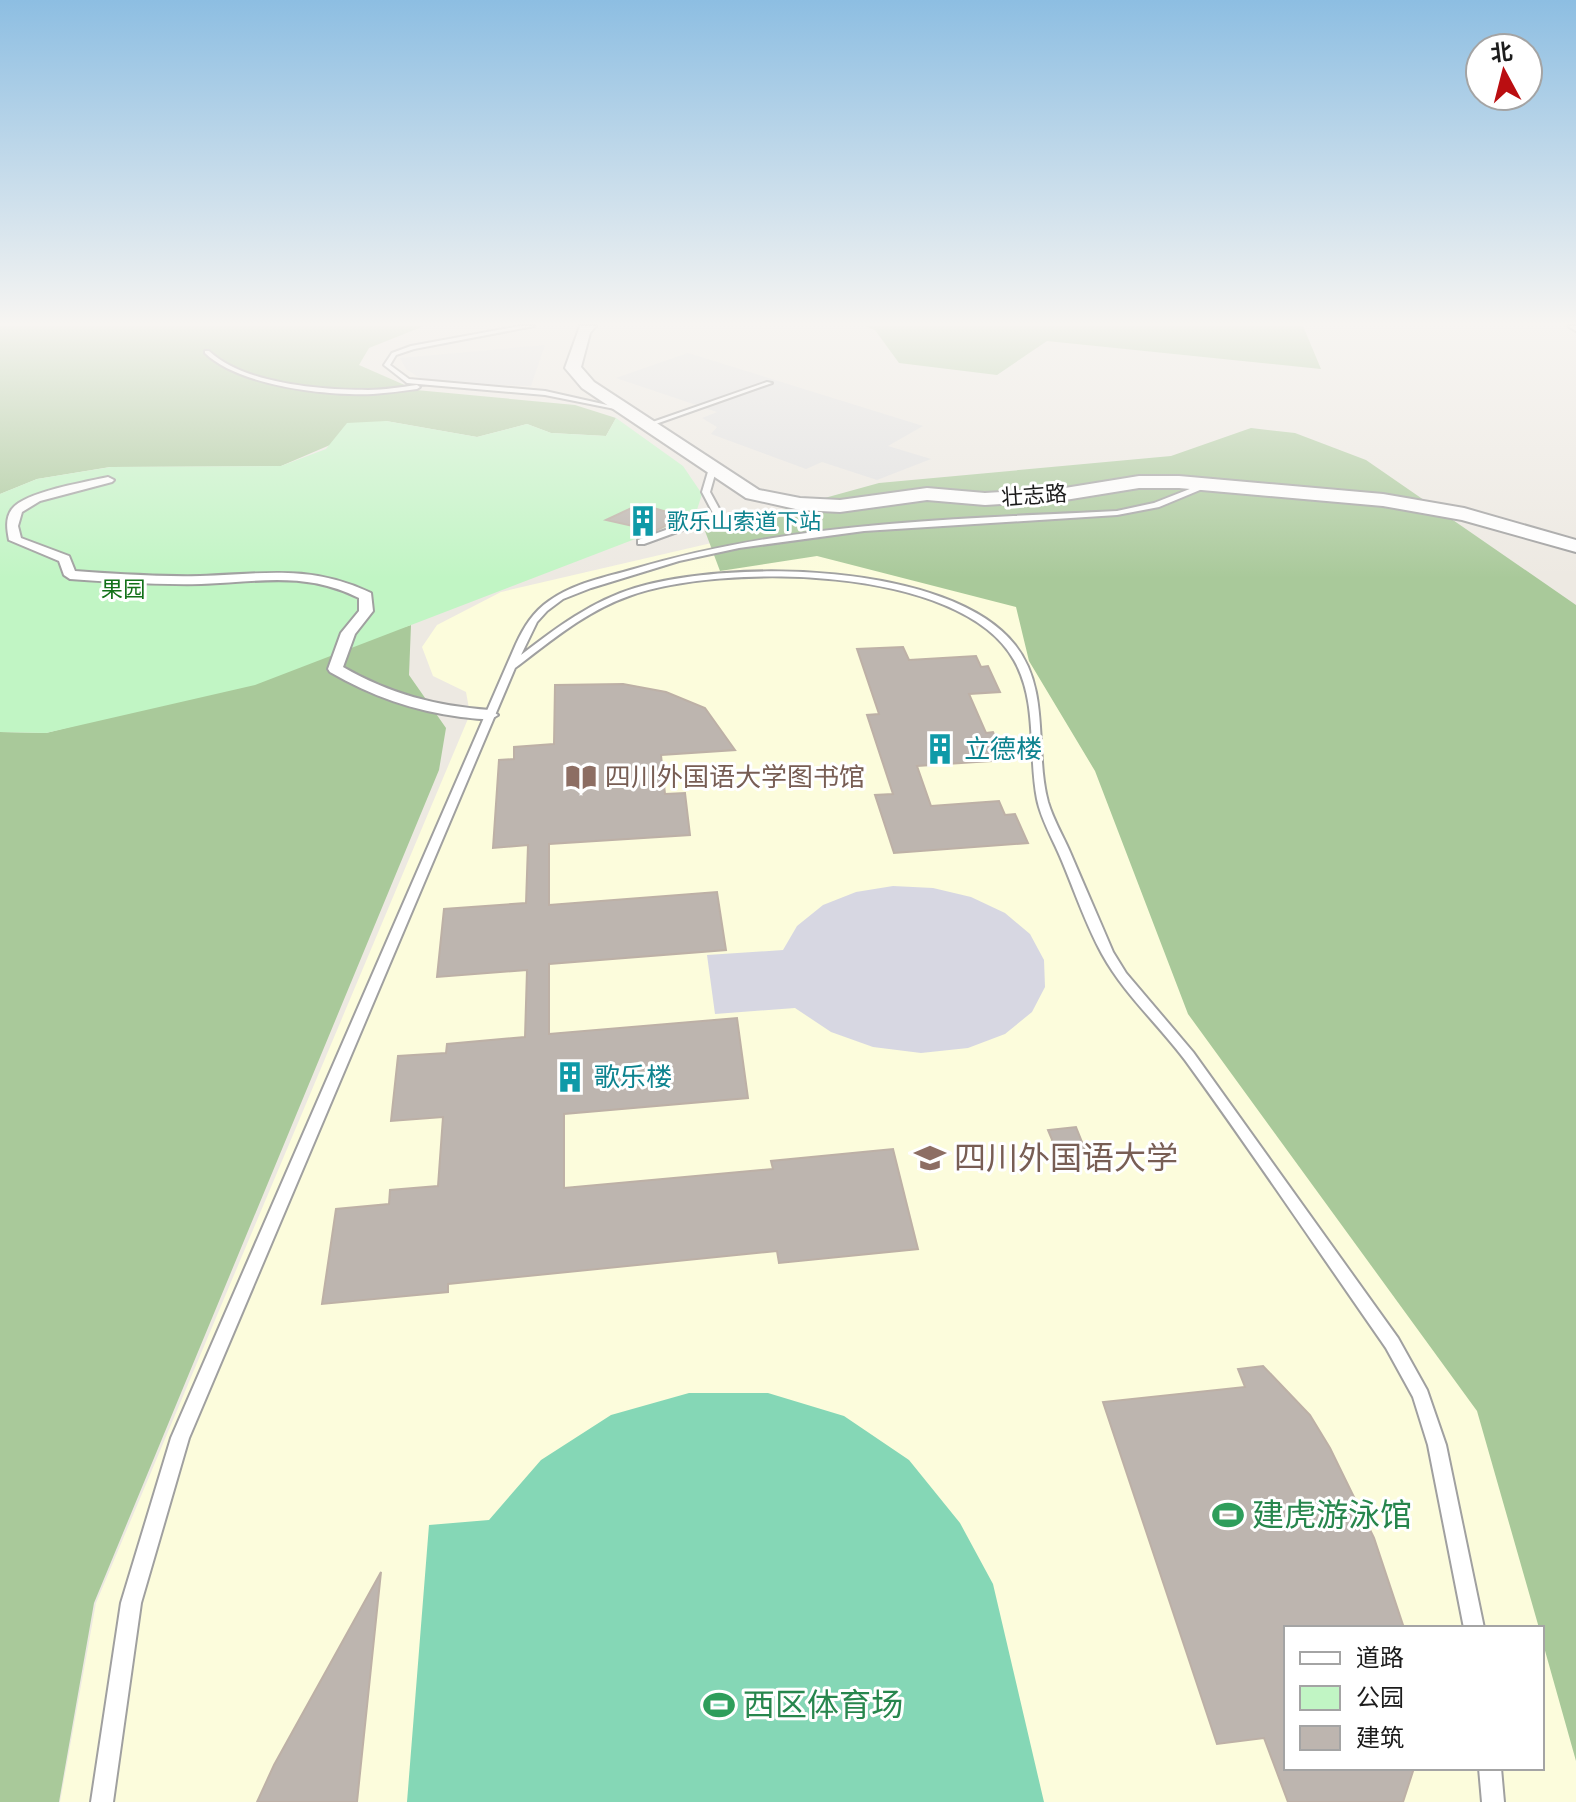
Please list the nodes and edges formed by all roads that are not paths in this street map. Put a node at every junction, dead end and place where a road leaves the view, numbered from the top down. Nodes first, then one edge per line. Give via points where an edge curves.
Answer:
1 (626, 410) edge
2 (691, 410) edge
3 (648, 425) junction
4 (713, 467) junction
5 (108, 480) dead end
6 (1208, 485) junction
7 (641, 542) dead end
8 (1576, 546) edge
9 (511, 667) junction
10 (490, 715) junction
11 (1474, 1626) edge
12 (1490, 1770) edge
13 (102, 1802) edge
14 (1493, 1802) edge

1 - 3 street, 壮志路
2 - 3 lane
3 - 4 street, 壮志路
4 - 6 street, 壮志路 via 753,494 840,506 927,494 985,499 1139,482
4 - 7 lane via 706,492 718,514
5 - 10 street via 36,499 17,510 15,540 65,559 70,575 200,580 308,575 340,581 366,596 366,611 348,633 335,669 372,692 420,708
6 - 8 street, 壮志路 via 1383,500 1521,528
6 - 9 lane via 1117,513 808,532 646,566 568,593 543,610
9 - 10 lane
9 - 11 lane via 613,599 672,582 744,575 830,577 900,588 964,609 1000,634 1021,663 1033,697 1043,803 1107,952 1215,1092 1392,1343 1421,1395 1437,1445
10 - 13 lane via 180,1438 131,1603
12 - 14 lane

